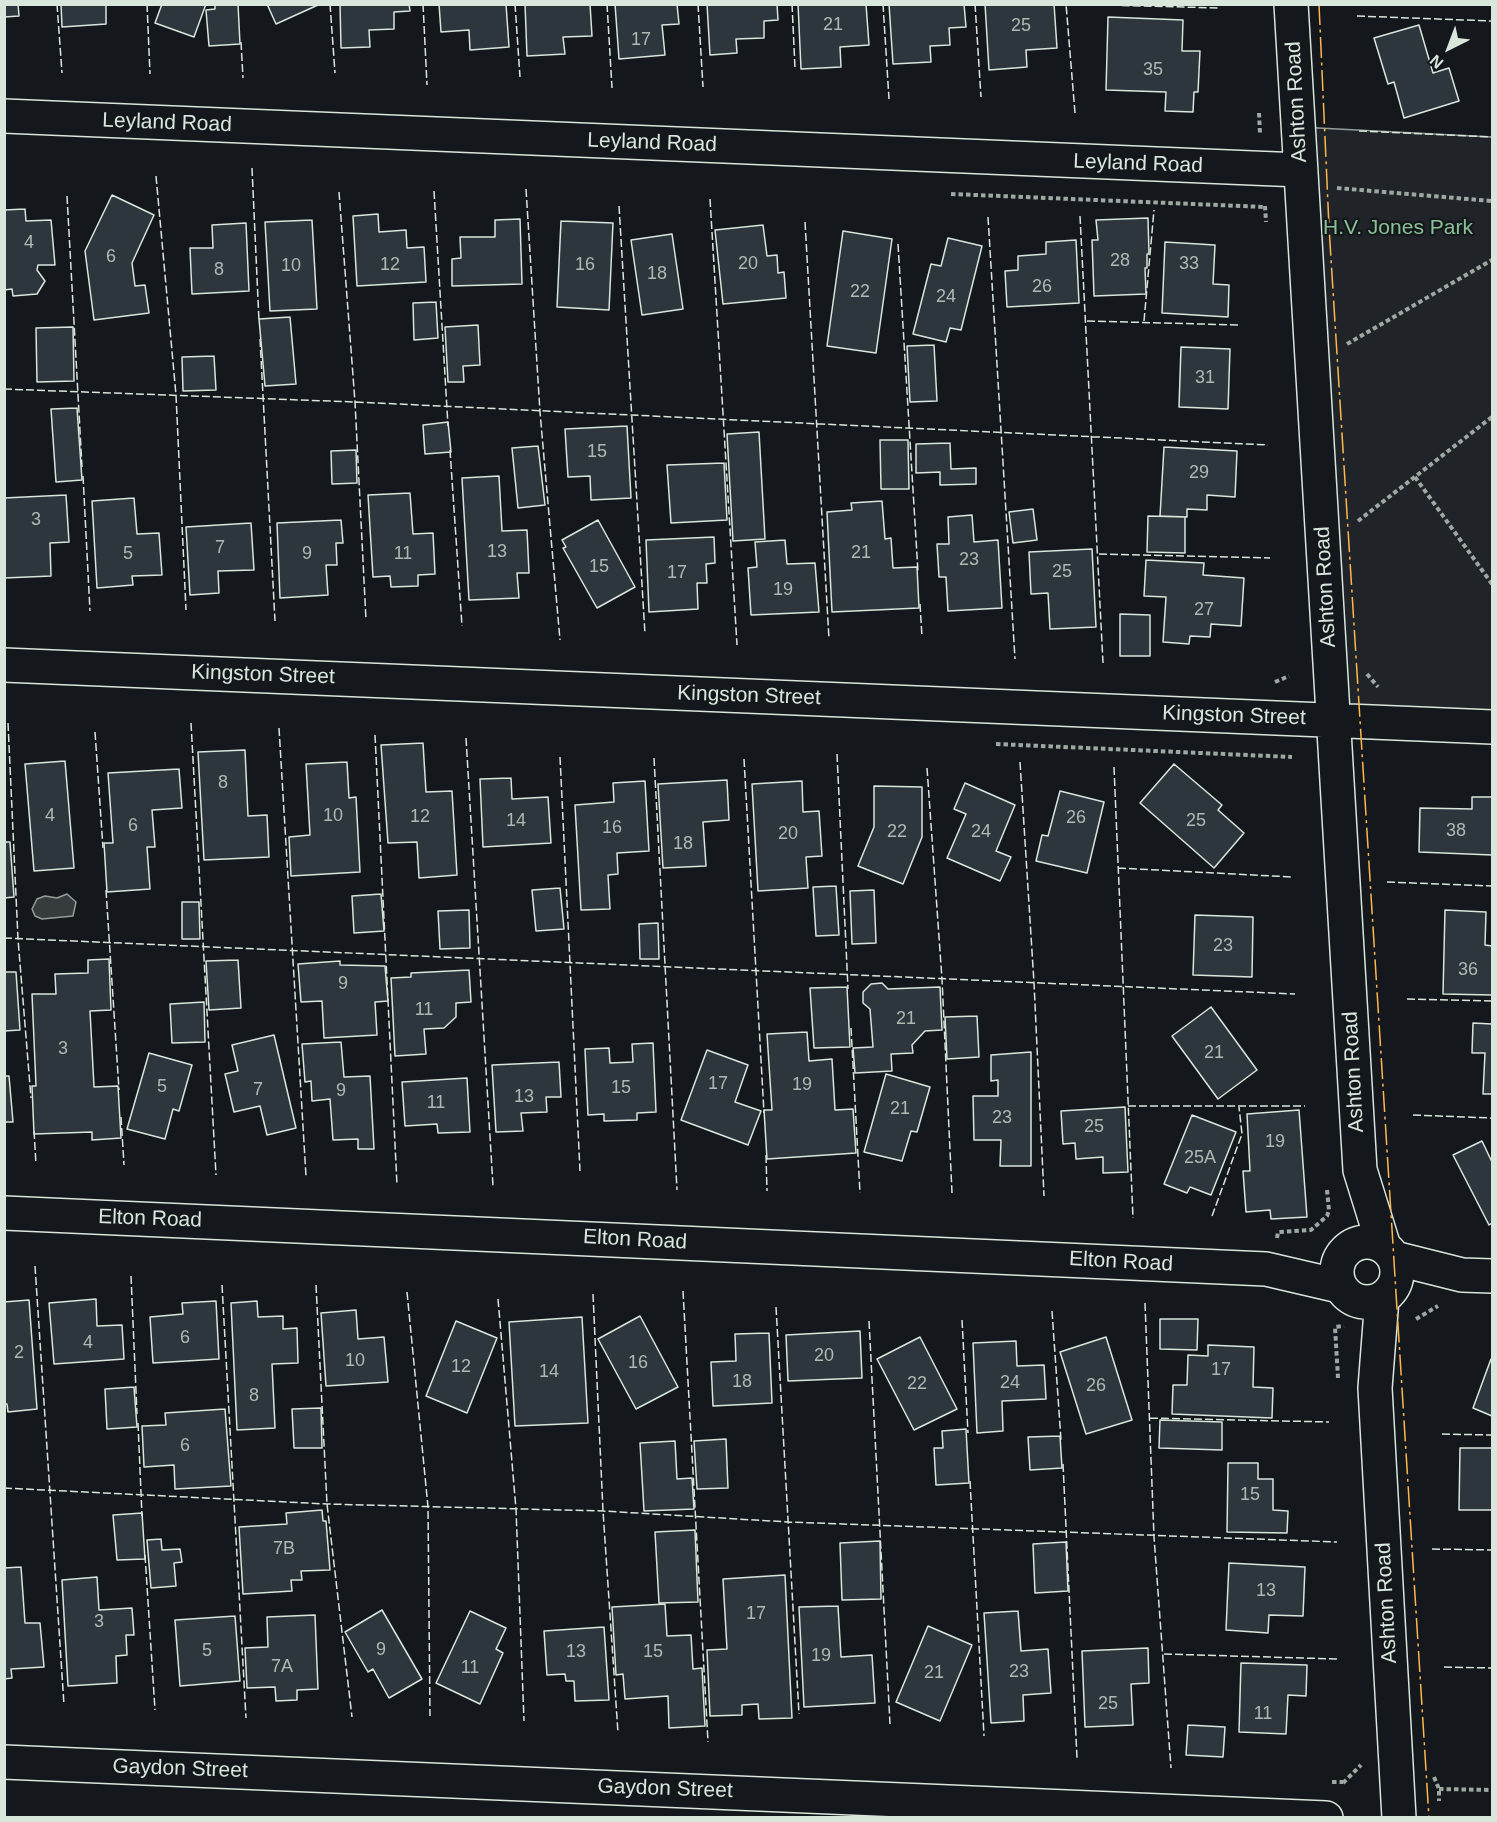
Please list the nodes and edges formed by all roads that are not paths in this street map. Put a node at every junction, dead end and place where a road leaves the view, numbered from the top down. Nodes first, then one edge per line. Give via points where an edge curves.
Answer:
1 (1291, 4) edge
2 (4, 116) edge
3 (1300, 170) junction
4 (4, 665) edge
5 (1334, 720) junction
6 (1492, 727) edge
7 (1360, 1170) junction
8 (4, 1214) edge
9 (1389, 1253) junction
10 (1477, 1276) edge
11 (1358, 1280) junction
12 (4, 1762) edge
13 (1326, 1818) edge
14 (1399, 1818) edge

1 - 3 street, Ashton Road
2 - 3 street, Leyland Road
3 - 5 street, Ashton Road
4 - 5 street, Kingston Street
5 - 6 street, Kingston Street
5 - 7 street, Ashton Road
7 - 9 street, Ashton Road
7 - 11 street, Ashton Road
8 - 11 street, Elton Road via 1271,1255
9 - 10 street, Elton Road
9 - 11 street via 1397,1276
9 - 11 street, Elton Road via 1364,1241
10 - 11 street, Elton Road
11 - 14 street, Ashton Road via 1375,1389
12 - 13 street, Gaydon Street

